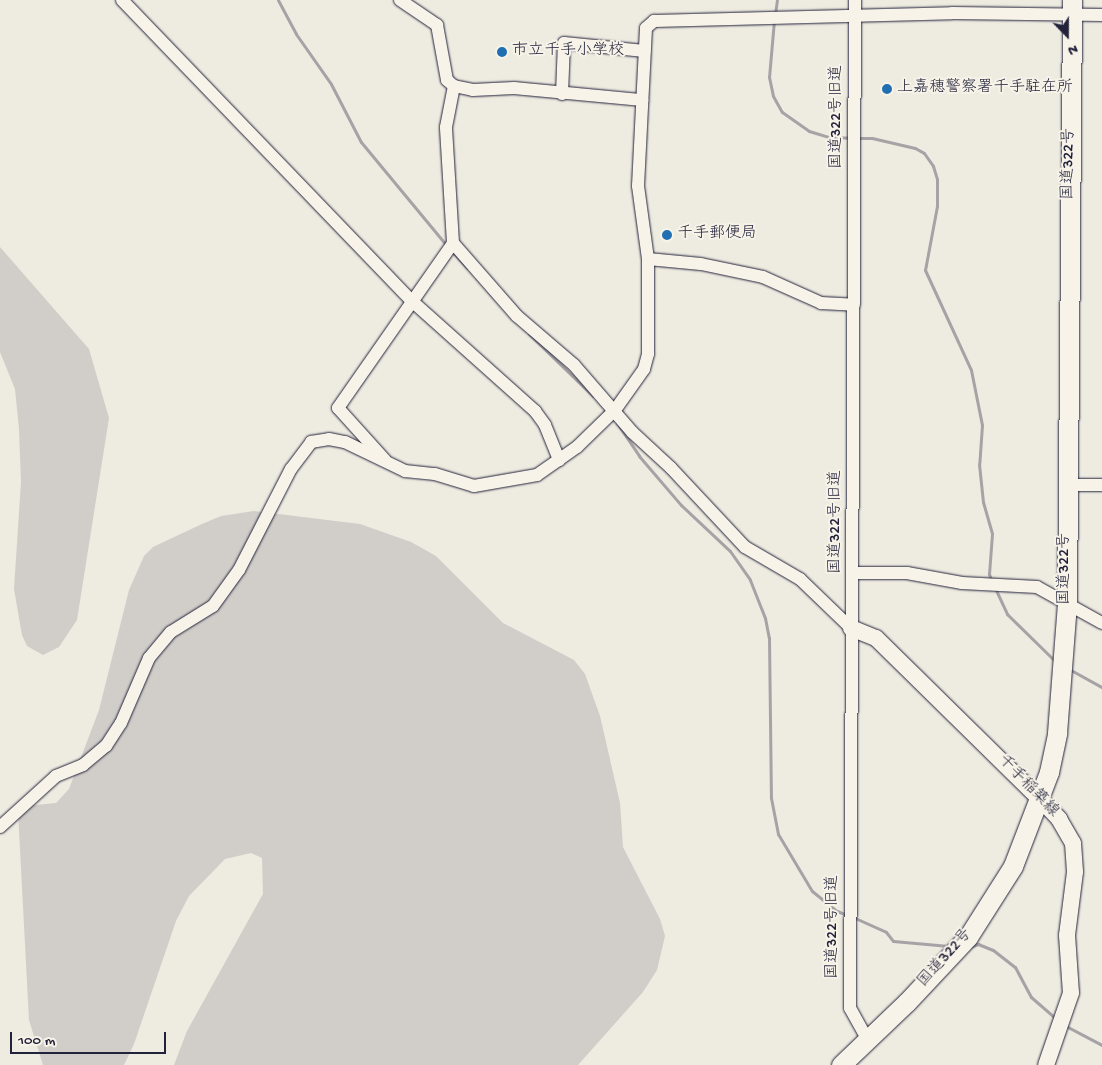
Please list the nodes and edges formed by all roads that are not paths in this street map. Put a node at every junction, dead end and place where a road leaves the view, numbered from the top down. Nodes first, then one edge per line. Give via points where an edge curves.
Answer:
1 (122, 0) edge
2 (400, 0) edge
3 (855, 0) edge
4 (1072, 7) edge
5 (1102, 15) edge
6 (855, 17) junction
7 (645, 51) junction
8 (454, 86) junction
9 (562, 94) junction
10 (642, 100) junction
11 (453, 243) junction
12 (648, 260) junction
13 (413, 302) junction
14 (854, 305) junction
15 (615, 410) junction
16 (385, 460) junction
17 (559, 460) junction
18 (1067, 485) junction
19 (1102, 485) edge
20 (853, 573) junction
21 (1067, 602) junction
22 (1102, 623) edge
23 (851, 628) junction
24 (1040, 799) junction
25 (0, 827) edge
26 (867, 1040) junction
27 (841, 1065) edge
28 (1046, 1065) edge

1 - 13 street
2 - 8 street via 416,14 437,25 447,80
3 - 6 street, 国道322号旧道
4 - 5 street
4 - 6 street
4 - 18 highway, 国道322号
6 - 7 street via 654,21 646,28
6 - 14 street, 国道322号旧道
7 - 9 street via 564,43
7 - 10 street
8 - 9 street via 473,90 514,88
8 - 11 street via 446,127
9 - 10 street
10 - 12 street via 638,186
11 - 13 street
11 - 15 street via 517,316 574,365
12 - 14 street via 701,264 763,277 821,304
12 - 15 street via 648,354 644,369
13 - 16 street via 338,408
13 - 17 street via 535,411 545,425
14 - 20 street, 国道322号旧道
15 - 17 street
15 - 23 street via 632,432 746,547 800,579
16 - 17 street via 405,471 435,474 474,486 537,475
16 - 25 street via 345,442 329,439 311,442 291,469 239,570 213,606 171,632 149,658 121,723 106,746 83,765 56,776
18 - 19 street
18 - 21 highway, 国道322号
20 - 21 street via 907,573 962,583 1037,587
20 - 23 street, 国道322号旧道
21 - 22 street
21 - 24 highway, 国道322号 via 1057,733
23 - 24 main road, 千手稲築線 via 876,638
23 - 26 street, 国道322号旧道 via 850,1008
24 - 26 highway, 国道322号 via 1013,866 968,937
24 - 28 main road, 千手稲築線 via 1059,819 1072,842 1075,872 1067,935 1071,993
26 - 27 highway, 国道322号

